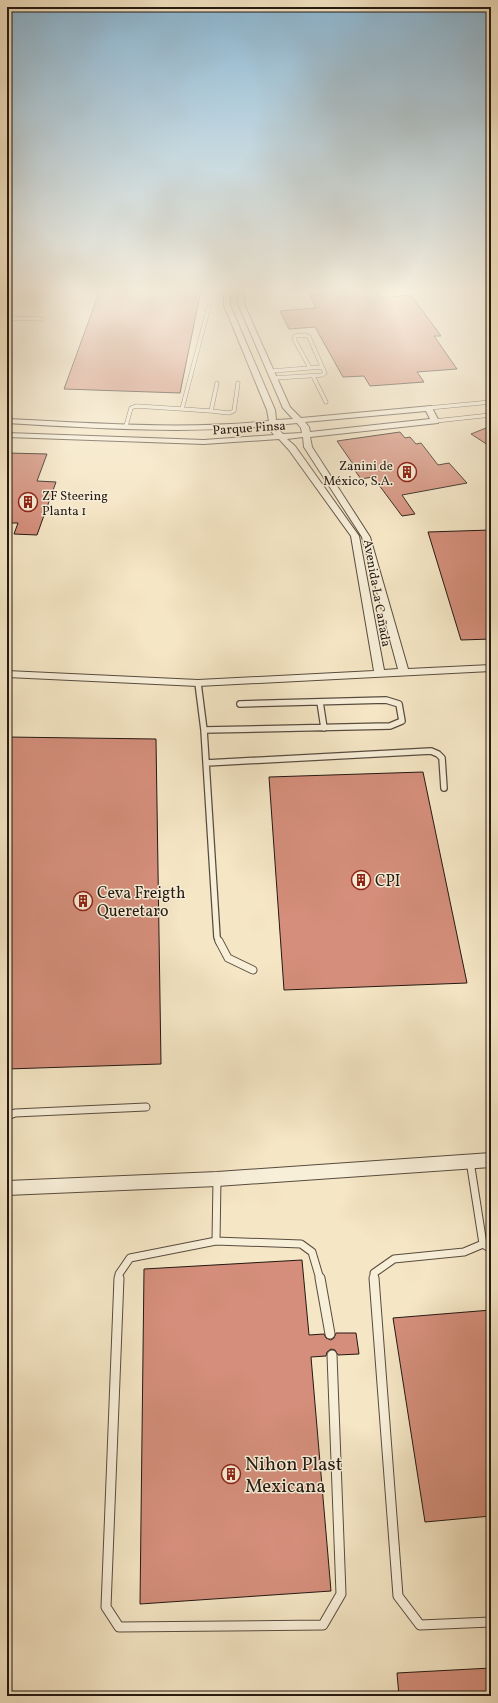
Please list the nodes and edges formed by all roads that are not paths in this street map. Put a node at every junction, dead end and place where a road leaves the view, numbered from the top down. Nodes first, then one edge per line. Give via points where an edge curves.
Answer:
1 (192, 369) edge
2 (254, 369) edge
3 (271, 369) edge
4 (302, 369) edge
5 (323, 369) edge
6 (273, 375) junction
7 (313, 376) junction
8 (217, 383) dead end
9 (238, 383) dead end
10 (326, 402) dead end
11 (491, 402) edge
12 (428, 408) junction
13 (182, 409) junction
14 (211, 411) junction
15 (491, 415) edge
16 (299, 420) junction
17 (7, 421) edge
18 (435, 421) junction
19 (272, 423) junction
20 (104, 426) junction
21 (126, 426) junction
22 (306, 434) junction
23 (7, 435) edge
24 (279, 436) junction
25 (101, 438) junction
26 (491, 668) edge
27 (404, 673) junction
28 (7, 674) edge
29 (380, 674) junction
30 (198, 683) junction
31 (320, 702) junction
32 (240, 704) dead end
33 (324, 728) junction
34 (204, 730) junction
35 (206, 763) junction
36 (444, 788) dead end
37 (253, 970) dead end
38 (146, 1107) dead end
39 (7, 1116) edge
40 (491, 1160) edge
41 (470, 1161) junction
42 (217, 1179) junction
43 (7, 1188) edge
44 (216, 1241) junction
45 (483, 1244) junction
46 (491, 1249) edge
47 (330, 1334) dead end
48 (332, 1356) dead end
49 (491, 1622) edge

1 - 13 lane
2 - 19 street, Avenida La Cañada via 271,410
3 - 6 street
4 - 6 lane
5 - 7 lane via 325,373
6 - 7 lane
6 - 16 street via 287,408
7 - 10 lane
8 - 14 lane
9 - 14 lane via 234,411
11 - 12 lane
12 - 16 street
12 - 18 street
13 - 14 lane
13 - 21 lane via 136,406 131,408
15 - 18 lane, Parque Finsa
16 - 19 street
16 - 22 street via 305,427
17 - 20 street
18 - 22 street, Parque Finsa
19 - 21 street via 206,428
19 - 24 street, Avenida La Cañada
20 - 21 street
20 - 25 street
22 - 24 street, Parque Finsa
22 - 27 street via 308,447 366,537
23 - 25 street, Parque Finsa
24 - 25 street, Parque Finsa via 204,442
24 - 29 street, Avenida La Cañada via 292,448 355,536
26 - 27 street
27 - 29 street
28 - 30 street
29 - 30 street
30 - 34 lane
31 - 32 lane
31 - 33 lane
31 - 33 lane via 386,700 399,704 402,721 390,726
33 - 34 lane
34 - 35 lane
35 - 36 lane via 431,751 442,758
35 - 37 lane via 217,937 228,958
38 - 39 lane via 15,1113
40 - 41 street
41 - 42 street
41 - 45 lane
42 - 43 street
42 - 44 lane
44 - 47 lane via 301,1244 312,1252 319,1274
44 - 48 lane via 130,1258 119,1274 106,1607 119,1627 323,1625 342,1594
45 - 46 lane
45 - 49 lane via 464,1252 394,1259 374,1273 398,1596 420,1625

